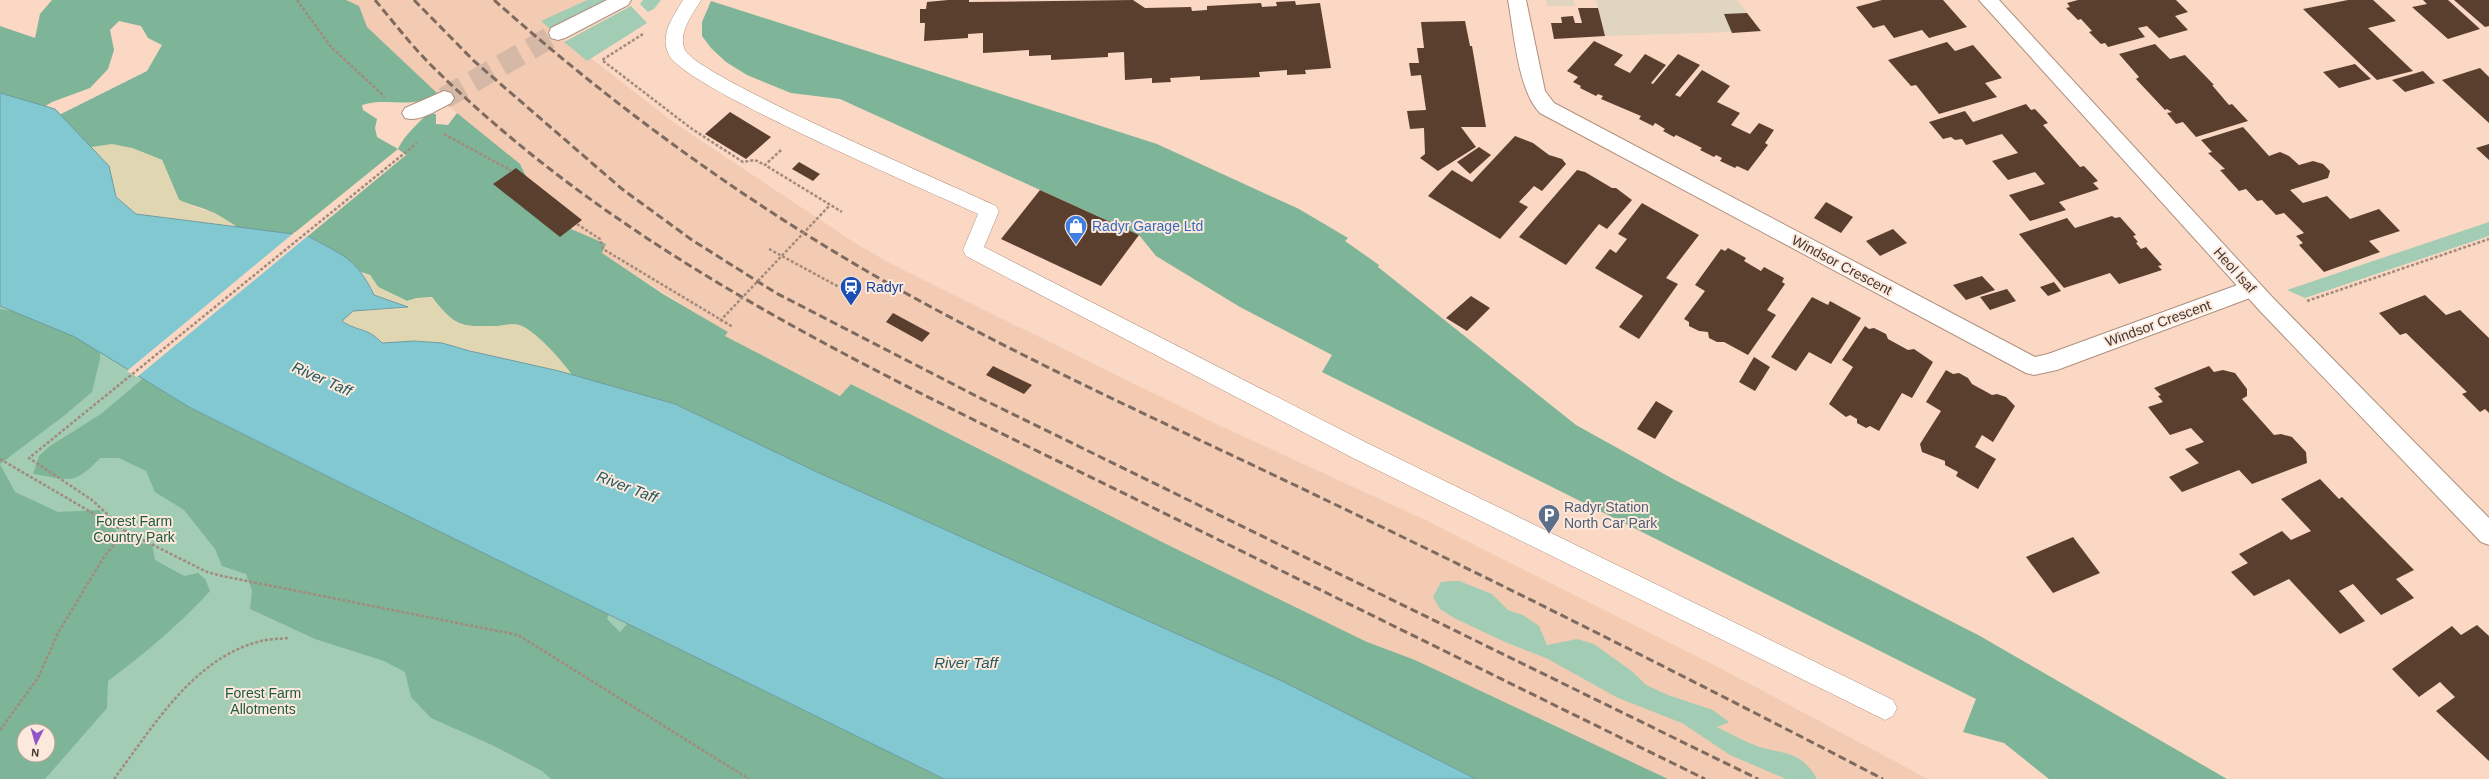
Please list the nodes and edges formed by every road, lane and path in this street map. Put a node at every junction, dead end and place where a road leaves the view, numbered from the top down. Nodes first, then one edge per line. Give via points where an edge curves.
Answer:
1 (297, 0) edge
2 (622, 0) edge
3 (692, 0) edge
4 (1517, 0) edge
5 (1988, 0) edge
6 (558, 33) tunnel mouth
7 (645, 33) dead end
8 (444, 98) tunnel mouth
9 (412, 113) joint
10 (442, 133) dead end
11 (780, 142) dead end
12 (402, 152) dead end
13 (765, 166) junction
14 (512, 171) dead end
15 (830, 205) junction
16 (842, 212) dead end
17 (577, 224) dead end
18 (2489, 239) edge
19 (769, 249) dead end
20 (782, 255) junction
21 (839, 287) dead end
22 (2252, 289) junction
23 (2301, 303) dead end
24 (720, 321) junction
25 (733, 328) dead end
26 (0, 459) edge
27 (125, 531) junction
28 (2489, 534) edge
29 (288, 638) dead end
30 (1885, 708) dead end
31 (0, 730) edge
32 (114, 779) edge
33 (749, 779) edge

1 - 9 path via 331,47 391,103
2 - 6 street
3 - 30 lane via 678,24 673,39 677,54 691,66 738,95 989,211 973,250 1359,450
4 - 22 street, Windsor Crescent via 1535,91 1547,108 2034,366 2049,363
5 - 22 street, Heol Isaf
7 - 13 path via 602,60 692,129 743,162 755,160
8 - 9 street
10 - 14 path
11 - 13 path via 782,149
12 - 27 path via 29,458 92,500
13 - 15 path
15 - 16 path
15 - 20 path, bridge
17 - 24 path via 600,239 603,248
18 - 23 path
19 - 20 path
20 - 21 path
20 - 24 path, bridge
22 - 28 street, Heol Isaf
24 - 25 path
26 - 27 path
27 - 31 path via 104,557 59,631 38,678
27 - 33 path via 207,572 222,576 518,635
29 - 32 path via 260,641 223,657 192,681

